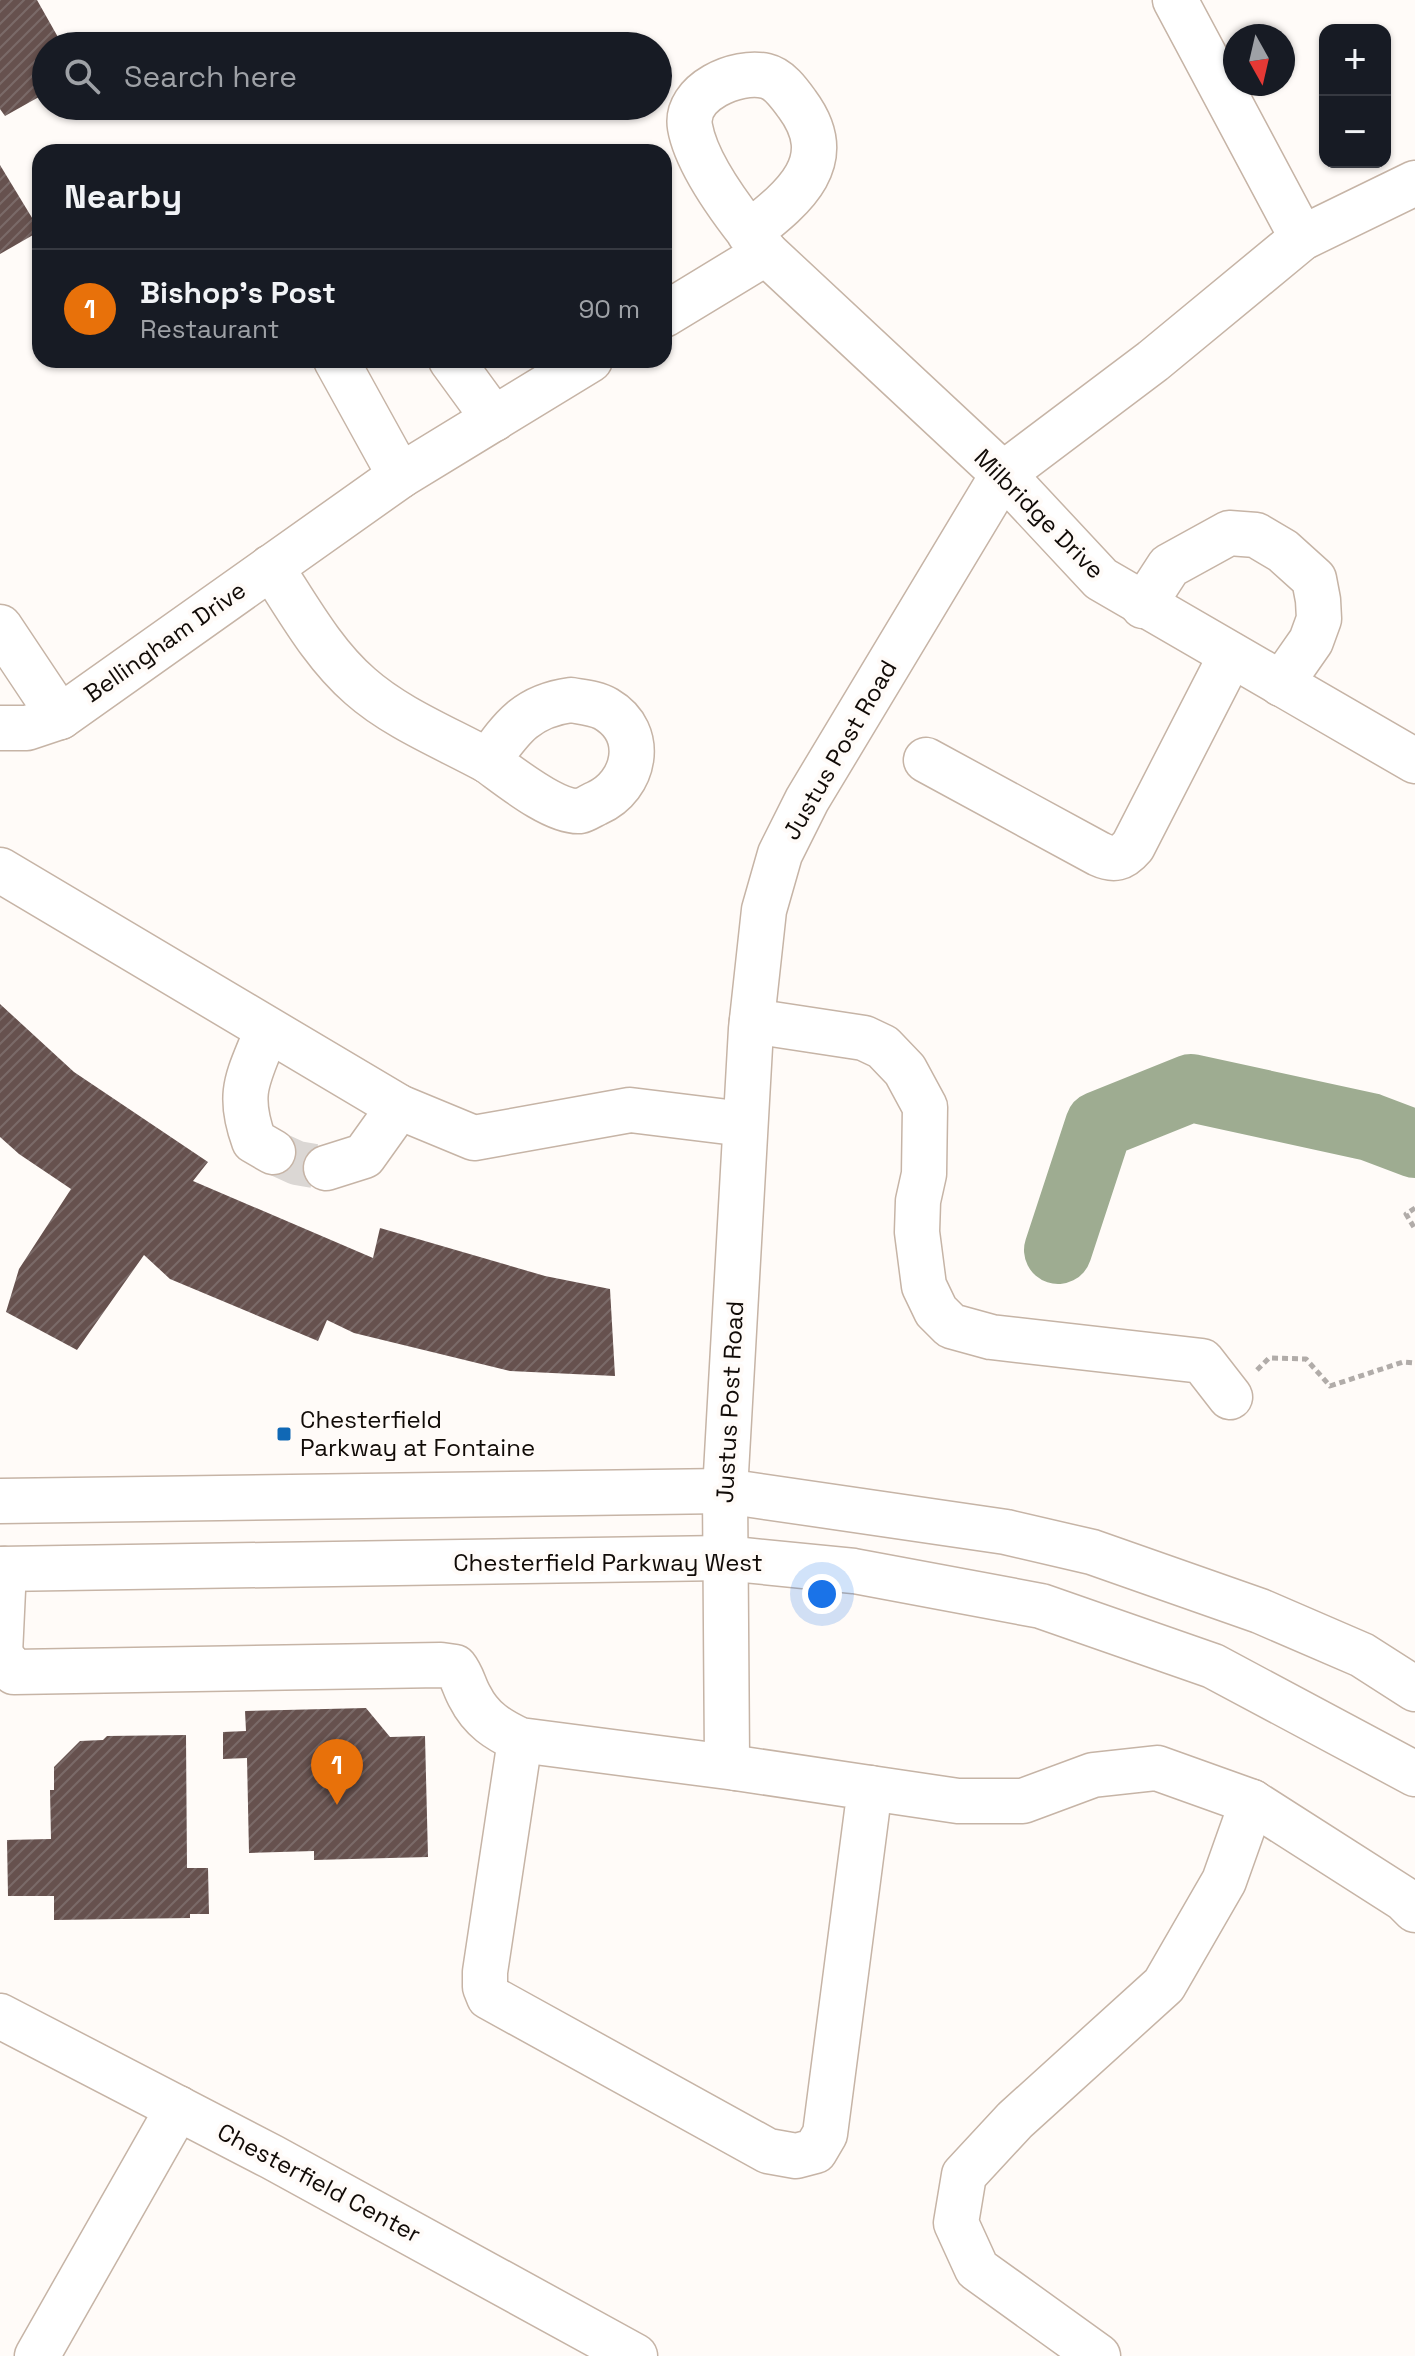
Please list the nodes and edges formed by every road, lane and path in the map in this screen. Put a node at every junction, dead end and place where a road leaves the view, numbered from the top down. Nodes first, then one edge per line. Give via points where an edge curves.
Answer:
1 (1175, 0) edge
2 (1415, 183) edge
3 (1302, 238) junction
4 (672, 309) edge
5 (340, 368) edge
6 (457, 368) edge
7 (577, 368) edge
8 (494, 419) junction
9 (1003, 474) junction
10 (400, 476) junction
11 (271, 567) junction
12 (1143, 606) junction
13 (0, 627) edge
14 (1231, 655) junction
15 (1281, 684) junction
16 (60, 717) junction
17 (0, 728) edge
18 (926, 760) dead end
19 (488, 761) dead end
20 (1415, 761) edge
21 (4, 879) edge
22 (752, 1021) junction
23 (267, 1030) junction
24 (399, 1107) junction
25 (744, 1124) junction
26 (273, 1152) tunnel mouth
27 (326, 1168) tunnel mouth
28 (1415, 1208) edge
29 (1415, 1229) edge
30 (1415, 1363) edge
31 (1230, 1397) joint
32 (725, 1491) junction
33 (0, 1501) edge
34 (724, 1558) junction
35 (2, 1569) edge
36 (0, 1668) edge
37 (1415, 1689) edge
38 (520, 1740) junction
39 (736, 1768) junction
40 (1415, 1774) edge
41 (870, 1788) junction
42 (1252, 1802) junction
43 (1415, 1910) edge
44 (0, 2016) edge
45 (178, 2108) junction
46 (37, 2356) edge
47 (635, 2356) edge
48 (1098, 2356) edge

1 - 3 street
2 - 3 street, Justus Post Road
3 - 9 street, Justus Post Road via 1153,361
4 - 9 street, Milbridge Drive via 758,243
5 - 10 street
6 - 8 street
7 - 8 street, Bellingham Drive
8 - 10 street, Bellingham Drive
9 - 12 street, Milbridge Drive via 1101,579
9 - 22 street, Justus Post Road via 807,800 780,854 764,910
10 - 11 street, Bellingham Drive
11 - 16 street, Bellingham Drive
11 - 19 street, Bellingham Drive via 329,653 360,687
12 - 14 street, Milbridge Drive
12 - 15 street via 1169,566 1180,559 1229,533 1256,535 1314,579 1318,600 1319,619 1311,641
13 - 16 street, Bellingham Drive
14 - 15 street, Milbridge Drive
14 - 18 street via 1125,856 1110,859 1099,854
15 - 20 street, Milbridge Drive
16 - 17 street, Bellingham Drive via 27,728
21 - 23 street
22 - 25 street, Justus Post Road
22 - 31 street via 864,1038 883,1047 905,1070 925,1107 917,1232 924,1286 936,1311 951,1326 991,1337 1202,1361
23 - 24 street
23 - 26 street via 244,1089 244,1115 254,1141
24 - 25 street via 474,1138 630,1110
24 - 27 street via 364,1156
25 - 32 street, Justus Post Road
28 - 29 path via 1406,1214
30 - 31 path via 1403,1362 1330,1386 1306,1359 1269,1358
32 - 33 street
32 - 34 street, Justus Post Road
32 - 37 street via 1006,1532 1092,1552 1275,1617 1362,1655
34 - 35 street, Chesterfield Parkway West
34 - 39 street, Justus Post Road via 727,1759
34 - 40 street, Chesterfield Parkway West via 854,1571 1041,1606 1213,1666
35 - 36 street
36 - 38 street via 14,1672 441,1665 455,1667 484,1718
38 - 39 street
38 - 41 street via 485,1972 489,1997 768,2151 796,2156 815,2151 825,2134
39 - 41 street
41 - 42 street via 958,1801 1023,1801 1093,1775 1157,1768
42 - 43 street
42 - 48 street via 1224,1881 1164,1985 1015,2120 964,2175 956,2223 977,2269
44 - 45 street, Chesterfield Center
45 - 46 street
45 - 47 street, Chesterfield Center

